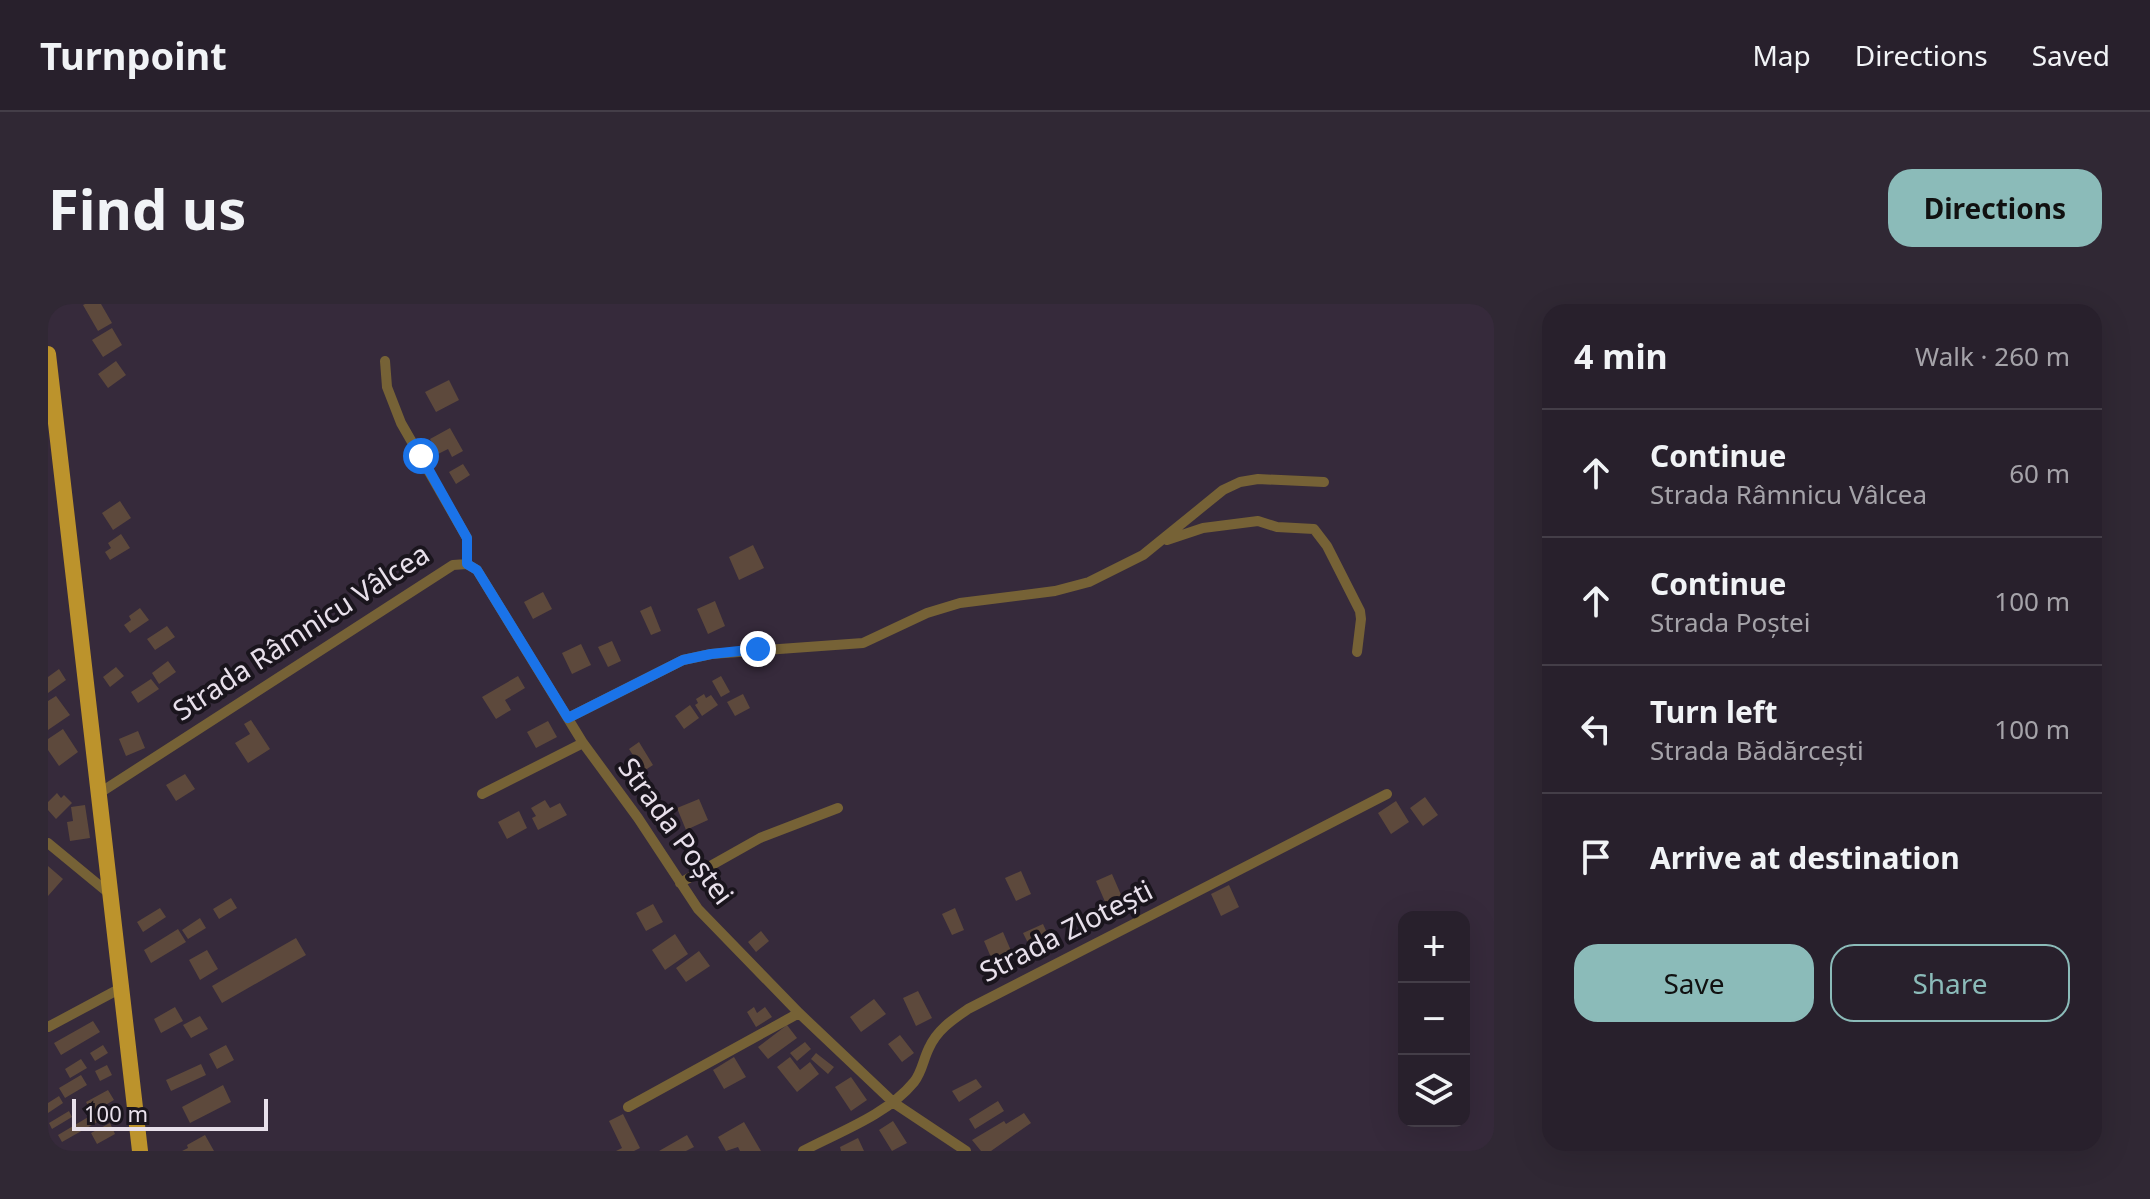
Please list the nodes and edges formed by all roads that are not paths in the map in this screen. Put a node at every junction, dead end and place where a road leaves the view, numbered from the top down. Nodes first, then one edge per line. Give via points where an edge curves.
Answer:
1 (48, 354) edge
2 (385, 361) dead end
3 (1324, 482) dead end
4 (1159, 543) junction
5 (467, 564) junction
6 (1357, 652) dead end
7 (568, 718) junction
8 (583, 743) junction
9 (98, 794) junction
10 (482, 794) dead end
11 (1387, 794) dead end
12 (838, 808) dead end
13 (48, 843) edge
14 (680, 883) junction
15 (111, 895) junction
16 (121, 988) junction
17 (799, 1013) junction
18 (48, 1027) edge
19 (894, 1103) junction
20 (628, 1107) dead end
21 (140, 1151) edge
22 (803, 1151) edge
23 (966, 1151) edge

1 - 9 main road
2 - 5 street, Strada Râmnicu Vâlcea via 387,387 401,423 467,538
3 - 4 street via 1240,482
4 - 6 street via 1239,522 1314,529 1360,611
4 - 7 street via 1089,582 960,603 863,643 683,660
5 - 7 street, Strada Poștei via 477,570
5 - 9 street, Strada Râmnicu Vâlcea via 453,565
7 - 8 street, Strada Poștei
8 - 10 street, Strada Poștei
8 - 14 street, Strada Poștei
9 - 15 main road
11 - 19 street, Strada Zlotești via 968,1009 940,1031 914,1082
12 - 14 street via 760,838
13 - 15 street
14 - 17 street, Strada Poștei via 698,909
15 - 16 main road
16 - 18 street
16 - 21 main road
17 - 19 street, Strada Poștei
17 - 20 street
19 - 22 street, Strada Zlotești
19 - 23 street, Strada Poștei

